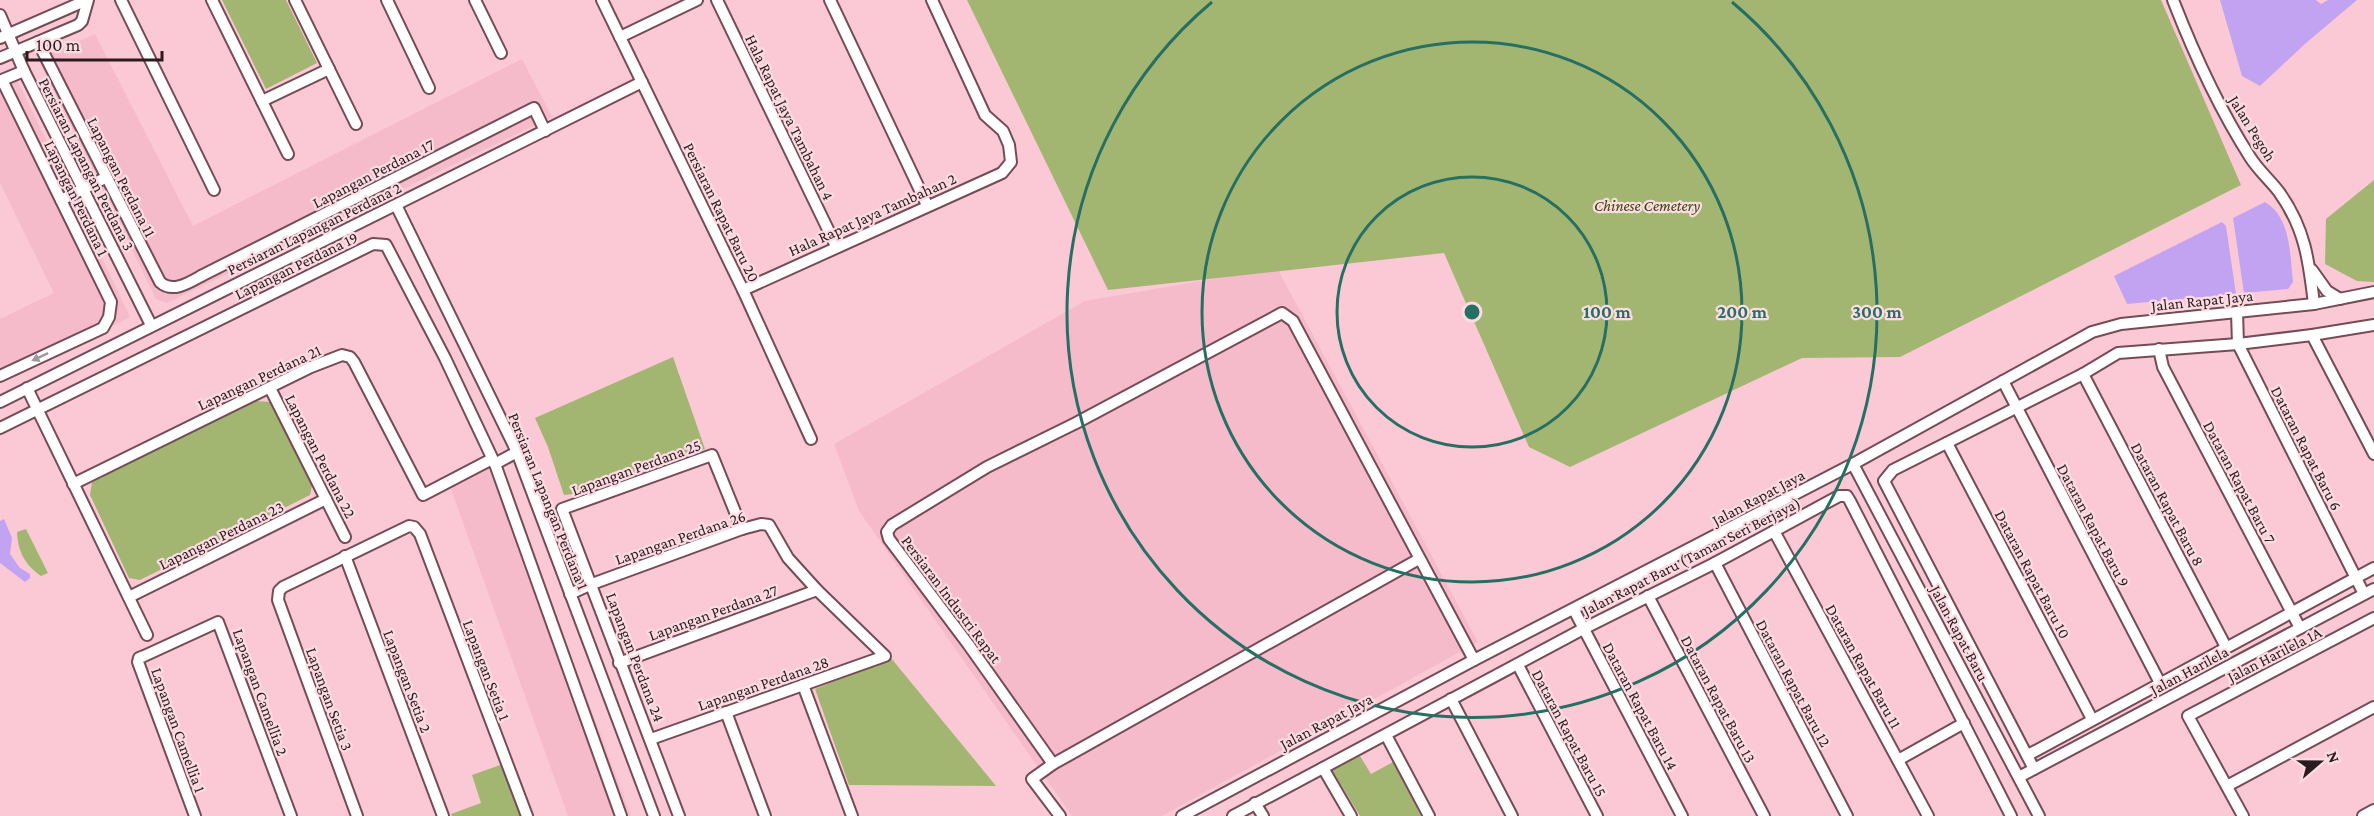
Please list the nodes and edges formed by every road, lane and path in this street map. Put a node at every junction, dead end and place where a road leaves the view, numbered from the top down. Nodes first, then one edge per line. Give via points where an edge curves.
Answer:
1 (87, 0) edge
2 (121, 0) edge
3 (212, 0) edge
4 (295, 0) edge
5 (387, 0) edge
6 (475, 0) edge
7 (602, 0) edge
8 (697, 0) edge
9 (717, 0) edge
10 (830, 0) edge
11 (932, 0) edge
12 (2173, 0) edge
13 (0, 15) edge
14 (4, 36) edge
15 (620, 37) junction
16 (38, 42) junction
17 (15, 52) junction
18 (501, 53) dead end
19 (0, 58) edge
20 (329, 69) junction
21 (24, 71) junction
22 (1, 78) edge
23 (642, 82) junction
24 (429, 87) dead end
25 (262, 101) junction
26 (356, 124) dead end
27 (545, 131) junction
28 (288, 154) dead end
29 (105, 178) junction
30 (83, 190) junction
31 (214, 190) dead end
32 (61, 200) junction
33 (396, 205) junction
34 (927, 205) junction
35 (836, 246) junction
36 (2310, 267) junction
37 (203, 275) joint
38 (743, 290) junction
39 (2374, 292) edge
40 (2340, 299) junction
41 (2314, 304) junction
42 (2237, 312) junction
43 (151, 325) junction
44 (2374, 325) edge
45 (2312, 335) junction
46 (2238, 344) junction
47 (2159, 349) junction
48 (2083, 374) junction
49 (0, 376) edge
50 (2003, 381) junction
51 (27, 388) junction
52 (270, 388) junction
53 (0, 402) edge
54 (2016, 408) junction
55 (37, 410) junction
56 (0, 428) edge
57 (811, 439) dead end
58 (1947, 443) junction
59 (517, 452) junction
60 (2374, 454) edge
61 (494, 462) junction
62 (1853, 464) junction
63 (74, 484) junction
64 (326, 499) junction
65 (562, 509) joint
66 (742, 529) junction
67 (1774, 531) junction
68 (345, 537) dead end
69 (345, 556) junction
70 (1419, 560) junction
71 (1714, 563) junction
72 (2374, 568) edge
73 (2355, 577) junction
74 (592, 584) junction
75 (817, 590) junction
76 (2369, 592) edge
77 (570, 594) junction
78 (1648, 596) junction
79 (129, 597) junction
80 (1574, 610) junction
81 (2292, 612) junction
82 (2374, 618) edge
83 (1583, 628) junction
84 (2300, 628) junction
85 (147, 635) dead end
86 (2226, 647) junction
87 (144, 656) joint
88 (1474, 660) junction
89 (619, 663) junction
90 (1518, 665) junction
91 (2160, 683) junction
92 (803, 685) junction
93 (1451, 699) junction
94 (2374, 708) edge
95 (726, 712) junction
96 (2092, 719) junction
97 (1964, 723) junction
98 (1386, 735) junction
99 (651, 738) junction
100 (2028, 755) junction
101 (1898, 760) junction
102 (1053, 764) junction
103 (1323, 768) junction
104 (2034, 769) junction
105 (2019, 777) junction
106 (2226, 786) junction
107 (1255, 803) junction
108 (2374, 810) edge
109 (195, 816) edge
110 (291, 816) edge
111 (357, 816) edge
112 (443, 816) edge
113 (527, 816) edge
114 (621, 816) edge
115 (654, 816) edge
116 (679, 816) edge
117 (765, 816) edge
118 (852, 816) edge
119 (1060, 816) edge
120 (1182, 816) edge
121 (1233, 816) edge
122 (1263, 816) edge
123 (1351, 816) edge
124 (1429, 816) edge
125 (1512, 816) edge
126 (1597, 816) edge
127 (1682, 816) edge
128 (1764, 816) edge
129 (1847, 816) edge
130 (1928, 816) edge
131 (2012, 816) edge
132 (2039, 816) edge
133 (2243, 816) edge
134 (2363, 816) edge

1 - 14 street
1 - 16 street via 78,25
2 - 31 street
3 - 25 street
4 - 20 street
5 - 24 street
6 - 18 street
7 - 15 street, Persiaran Rapat Baru 20
8 - 15 street
9 - 35 street, Hala Rapat Jaya Tambahan 4
10 - 34 street
11 - 34 street, Hala Rapat Jaya Tambahan 2 via 985,115 1003,131 1011,162 1002,172
12 - 36 street, Jalan Pegoh via 2200,68 2250,158 2297,221
13 - 14 street, Persiaran Lapangan Perdana 3
14 - 17 street, Persiaran Lapangan Perdana 3
15 - 23 street, Persiaran Rapat Baru 20
16 - 17 street
16 - 29 street, Lapangan Perdana 11
17 - 19 street
17 - 21 street, Persiaran Lapangan Perdana 3
20 - 25 street
20 - 26 street
21 - 22 street, Lapangan Perdana 1
21 - 30 street, Persiaran Lapangan Perdana 3
22 - 32 street, Lapangan Perdana 1
23 - 27 street, Persiaran Lapangan Perdana 2
23 - 38 street, Persiaran Rapat Baru 20
25 - 28 street
27 - 33 street, Persiaran Lapangan Perdana 2
27 - 37 street, Lapangan Perdana 17 via 534,108
29 - 30 street
29 - 37 street, Lapangan Perdana 11 via 165,287 177,288
30 - 32 street
30 - 43 street, Persiaran Lapangan Perdana 3
32 -> 49 street, Lapangan Perdana 1 via 111,302 109,317 103,328
33 - 43 street, Persiaran Lapangan Perdana 2
33 - 59 street, Persiaran Lapangan Perdana 1
34 - 35 street, Hala Rapat Jaya Tambahan 2
35 - 38 street, Hala Rapat Jaya Tambahan 2
36 - 40 street via 2327,291
36 - 41 street, Jalan Pegoh
38 - 57 street, Persiaran Rapat Baru 20
39 - 40 street, Jalan Rapat Jaya
40 - 41 street, Jalan Rapat Jaya
41 - 42 street, Jalan Rapat Jaya
42 - 46 street, Dataran Rapat Baru 6
42 - 50 street, Jalan Rapat Jaya via 2108,326
43 - 51 street, Persiaran Lapangan Perdana 2
44 - 45 street
45 - 46 street
45 - 60 street
46 - 47 street
46 - 73 street, Dataran Rapat Baru 6
47 - 48 street via 2118,352
47 - 81 street, Dataran Rapat Baru 7 via 2163,367
48 - 54 street
48 - 86 street, Dataran Rapat Baru 8
50 - 54 street, Dataran Rapat Baru 9
50 - 62 street, Jalan Rapat Jaya
51 - 53 street, Persiaran Lapangan Perdana 2
51 - 55 street
52 - 61 street, Lapangan Perdana 21 via 342,355 350,357 423,495
52 - 63 street, Lapangan Perdana 21
52 - 64 street, Lapangan Perdana 22
54 - 58 street
54 - 91 street, Dataran Rapat Baru 9
55 - 56 street
55 - 61 street, Lapangan Perdana 19 via 380,243 390,250
55 - 63 street
58 - 96 street, Dataran Rapat Baru 10
58 - 100 street, Jalan Rapat Baru via 1893,470 1884,481
59 - 61 street
59 - 77 street, Persiaran Lapangan Perdana 1
61 - 114 street
62 - 80 street, Jalan Rapat Jaya
62 - 105 street, Jalan Rapat Baru
63 - 79 street
64 - 68 street, Lapangan Perdana 22
64 - 79 street, Lapangan Perdana 23
65 - 66 street, Lapangan Perdana 25 via 712,455
65 - 74 street, Lapangan Perdana 24
66 - 74 street, Lapangan Perdana 26
66 - 75 street, Lapangan Perdana 26 via 769,525 788,558
67 - 71 street, Jalan Rapat Baru (Taman Seri Berjaya)
67 - 97 street, Jalan Rapat Baru (Taman Seri Berjaya) via 1839,496 1847,496
67 - 101 street, Dataran Rapat Baru 11
69 - 111 street, Lapangan Setia 3 via 283,587 278,600
69 - 112 street, Lapangan Setia 2
69 - 113 street, Lapangan Setia 1 via 409,526 420,534
70 - 88 street, Persiaran Industri Rapat
70 - 102 street
70 - 102 street, Persiaran Industri Rapat via 1293,321 1281,313 987,467 892,525 887,532
71 - 78 street, Jalan Rapat Baru (Taman Seri Berjaya)
71 - 129 street, Dataran Rapat Baru 12
72 - 73 street
73 - 76 street, Dataran Rapat Baru 6
73 - 81 street
74 - 77 street, Lapangan Perdana 26
74 - 89 street, Lapangan Perdana 24
75 - 89 street, Lapangan Perdana 27
75 - 92 street, Lapangan Perdana 28 via 885,656
76 - 84 street, Jalan Harilela
77 - 115 street, Persiaran Lapangan Perdana 1
78 - 83 street, Jalan Rapat Baru (Taman Seri Berjaya)
78 - 128 street, Dataran Rapat Baru 13
79 - 85 street
80 - 83 street, Dataran Rapat Baru 14
80 - 88 street, Jalan Rapat Jaya
81 - 84 street, Dataran Rapat Baru 7
81 - 86 street
82 - 106 street, Jalan Harilela 1A via 2188,716
83 - 90 street, Jalan Rapat Baru (Taman Seri Berjaya)
83 - 127 street, Dataran Rapat Baru 14
84 - 104 street, Jalan Harilela
86 - 91 street
87 - 109 street, Lapangan Camellia 1 via 138,662
87 - 110 street, Lapangan Camellia 2 via 218,622
88 - 120 street, Jalan Rapat Jaya
89 - 99 street, Lapangan Perdana 24
90 - 93 street, Jalan Rapat Baru (Taman Seri Berjaya)
90 - 126 street, Dataran Rapat Baru 15
91 - 96 street
92 - 95 street, Lapangan Perdana 28
92 - 118 street
93 - 98 street, Jalan Rapat Baru (Taman Seri Berjaya)
93 - 125 street
94 - 106 street
95 - 99 street, Lapangan Perdana 28
95 - 117 street
96 - 100 street
97 - 101 street
97 - 131 street, Jalan Rapat Baru (Taman Seri Berjaya)
98 - 103 street, Jalan Rapat Baru (Taman Seri Berjaya)
98 - 124 street
99 - 116 street, Lapangan Perdana 24
100 - 104 street, Jalan Rapat Baru
101 - 130 street, Dataran Rapat Baru 11
102 - 119 street via 1032,779
103 - 107 street, Jalan Rapat Baru (Taman Seri Berjaya)
103 - 123 street
104 - 105 street, Jalan Harilela
105 - 132 street, Jalan Rapat Baru
106 - 133 street
107 - 121 street, Jalan Rapat Baru (Taman Seri Berjaya)
107 - 122 street
108 - 134 street

